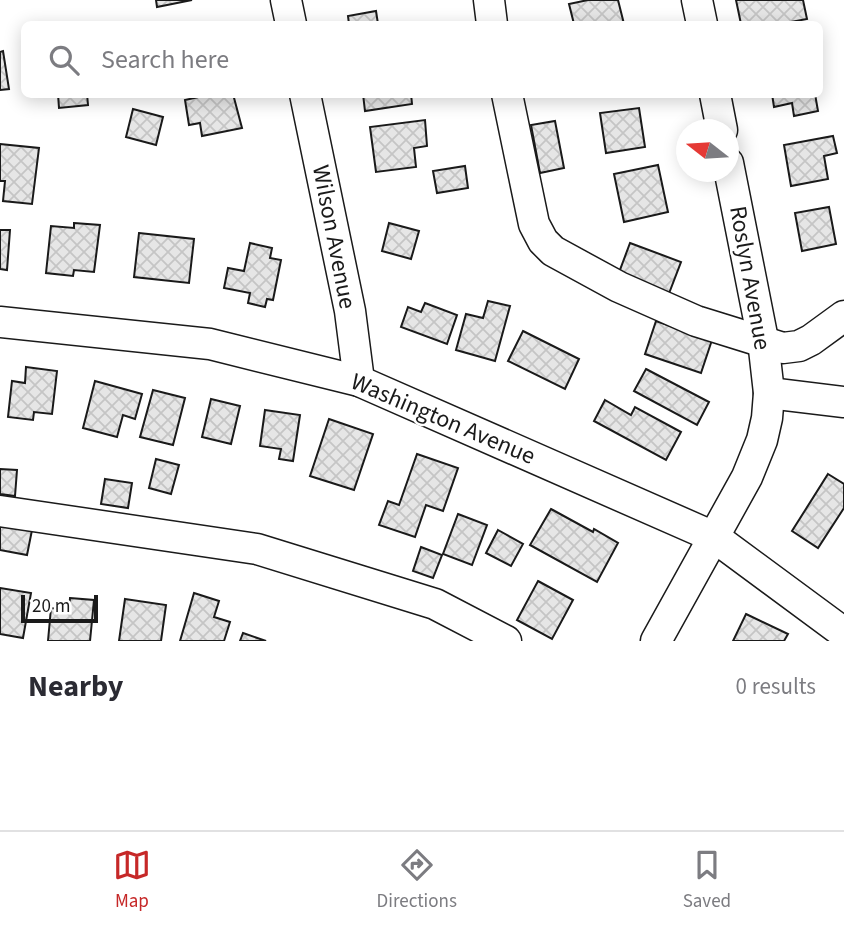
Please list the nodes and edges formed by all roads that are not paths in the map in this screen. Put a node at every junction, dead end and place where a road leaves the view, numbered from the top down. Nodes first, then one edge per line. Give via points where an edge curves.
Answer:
1 (286, 0) edge
2 (489, 0) edge
3 (697, 0) edge
4 (290, 21) edge
5 (492, 21) edge
6 (701, 21) edge
7 (306, 98) edge
8 (508, 98) edge
9 (716, 98) edge
10 (720, 119) edge
11 (733, 182) edge
12 (844, 316) edge
13 (0, 322) edge
14 (763, 340) junction
15 (359, 381) junction
16 (769, 393) junction
17 (844, 402) edge
18 (0, 511) edge
19 (714, 537) junction
20 (844, 633) edge
21 (506, 641) edge
22 (656, 641) edge

1 - 4 street
2 - 5 street
3 - 6 street
7 - 15 street, Wilson Avenue via 350,311
8 - 14 street via 534,224 542,241 619,288 696,321
9 - 10 street
11 - 14 street, Roslyn Avenue
12 - 14 street via 799,346 783,348
13 - 15 street, Washington Avenue via 209,344
14 - 16 street, Roslyn Avenue
15 - 19 street, Washington Avenue
16 - 17 street
16 - 19 street, Roslyn Avenue via 762,440
18 - 21 street via 257,549 435,604
19 - 20 street, Washington Avenue
19 - 22 street, Roslyn Avenue

